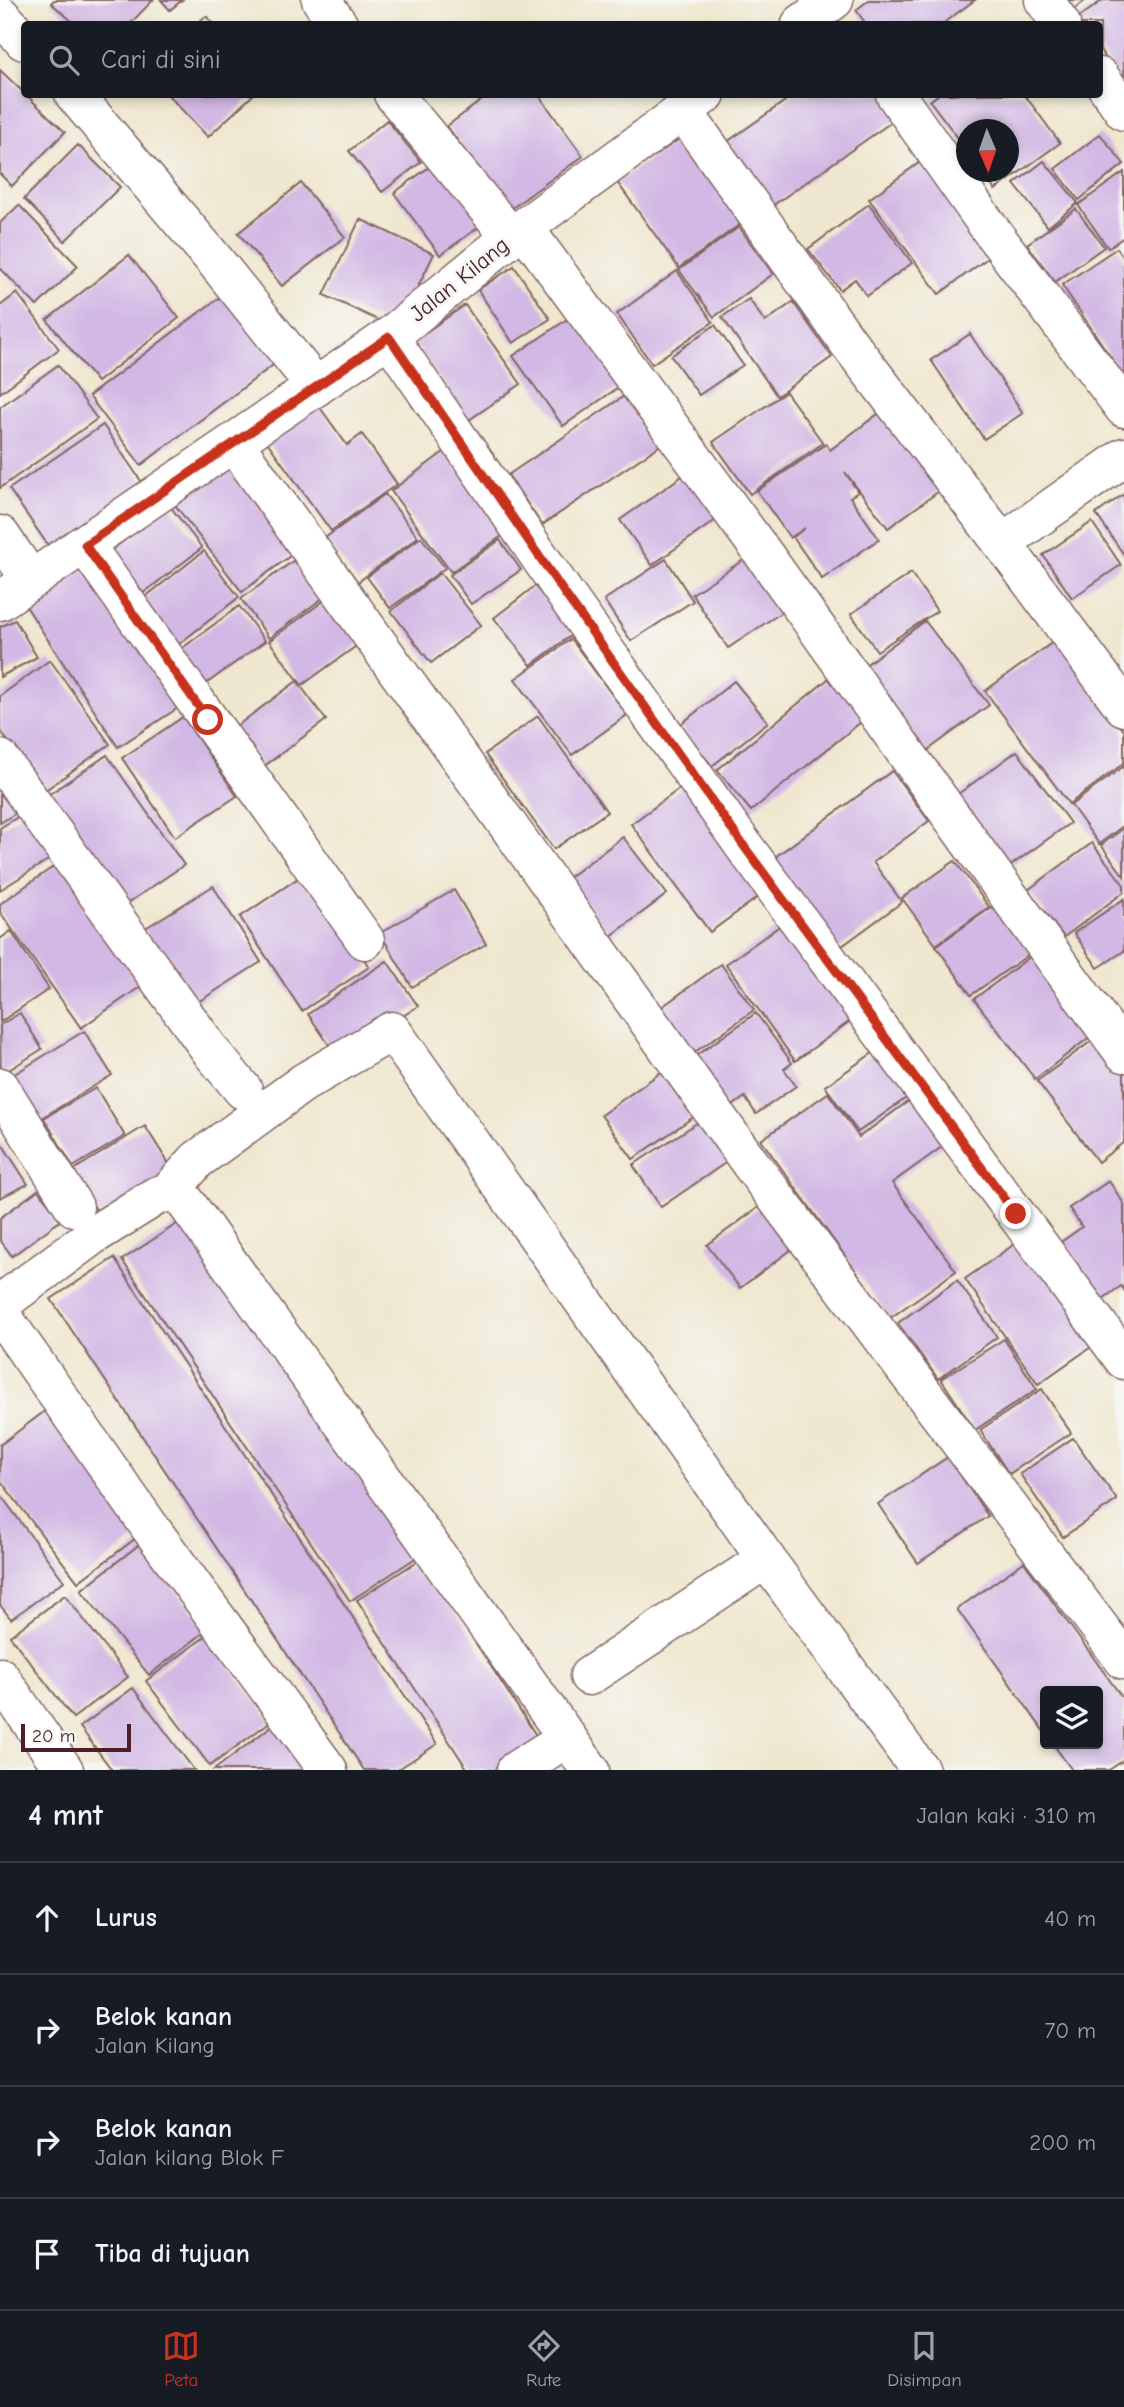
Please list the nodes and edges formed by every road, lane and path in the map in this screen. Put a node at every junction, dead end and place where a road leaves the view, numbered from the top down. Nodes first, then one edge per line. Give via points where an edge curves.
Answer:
1 (321, 0) edge
2 (1044, 0) edge
3 (0, 15) edge
4 (336, 21) edge
5 (1060, 21) edge
6 (21, 38) edge
7 (1103, 81) edge
8 (77, 98) edge
9 (397, 98) edge
10 (898, 98) edge
11 (695, 103) edge
12 (1124, 111) edge
13 (518, 232) junction
14 (389, 337) junction
15 (316, 387) junction
16 (1124, 408) edge
17 (234, 443) junction
18 (1124, 457) edge
19 (0, 535) edge
20 (1002, 543) junction
21 (85, 545) junction
22 (31, 580) junction
23 (0, 601) edge
24 (1124, 707) edge
25 (0, 759) edge
26 (365, 940) dead end
27 (1124, 1053) edge
28 (0, 1087) edge
29 (243, 1090) dead end
30 (169, 1192) junction
31 (74, 1207) dead end
32 (0, 1304) edge
33 (0, 1312) edge
34 (1124, 1360) edge
35 (766, 1559) junction
36 (1124, 1660) edge
37 (589, 1676) dead end
38 (0, 1677) edge
39 (567, 1738) junction
40 (64, 1770) edge
41 (328, 1770) edge
42 (516, 1770) edge
43 (590, 1770) edge
44 (920, 1770) edge

1 - 4 street
2 - 5 street
3 - 6 street
7 - 12 street
8 - 15 street
9 - 13 street
10 - 16 street
11 - 13 street, Jalan Kilang
11 - 20 street via 848,342
13 - 14 street, Jalan Kilang
13 - 27 street via 765,556
14 - 15 street, Jalan Kilang
14 - 34 street via 746,849
15 - 17 street, Jalan Kilang
17 - 21 street, Jalan Kilang
17 - 36 street via 766,1185
18 - 20 street
19 - 22 street
20 - 24 street
21 - 22 street, Jalan Kilang
21 - 26 street
22 - 23 street, Jalan Kilang
25 - 29 street
28 - 31 street
30 - 32 street via 92,1236
30 - 35 street via 197,1160 303,1083 392,1031
30 - 39 street via 187,1201
33 - 41 street
35 - 37 street
35 - 44 street
38 - 40 street
39 - 42 street
39 - 43 street

